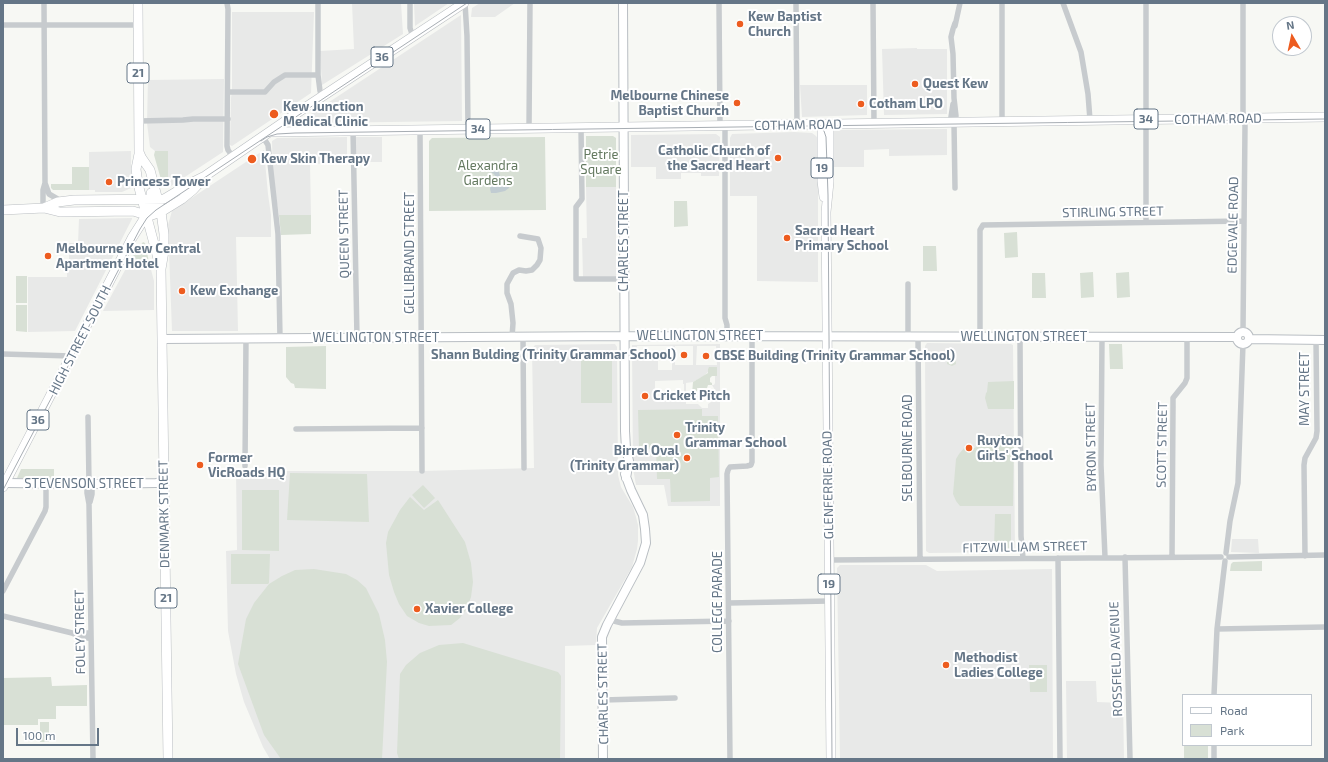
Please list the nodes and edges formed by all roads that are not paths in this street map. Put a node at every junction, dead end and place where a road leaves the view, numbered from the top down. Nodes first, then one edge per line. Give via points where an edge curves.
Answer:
1 (44, 3) edge
2 (138, 3) edge
3 (318, 3) edge
4 (410, 3) edge
5 (465, 3) edge
6 (530, 3) edge
7 (623, 3) edge
8 (719, 3) edge
9 (796, 3) edge
10 (873, 3) edge
11 (960, 3) edge
12 (1002, 3) edge
13 (1063, 3) edge
14 (1146, 3) edge
15 (1242, 3) edge
16 (228, 6) edge
17 (3, 25) edge
18 (44, 25) junction
19 (138, 25) junction
20 (412, 37) junction
21 (318, 75) junction
22 (228, 92) junction
23 (323, 96) junction
24 (1325, 117) edge
25 (1243, 118) junction
26 (228, 119) junction
27 (1146, 119) junction
28 (1090, 120) junction
29 (139, 121) junction
30 (954, 122) junction
31 (1002, 122) junction
32 (874, 124) junction
33 (796, 125) junction
34 (825, 125) junction
35 (722, 126) junction
36 (623, 127) junction
37 (529, 128) junction
38 (581, 128) junction
39 (468, 129) junction
40 (353, 130) junction
41 (420, 130) junction
42 (267, 135) junction
43 (140, 154) junction
44 (233, 157) junction
45 (206, 176) junction
46 (45, 183) junction
47 (138, 184) junction
48 (955, 188) dead end
49 (112, 200) junction
50 (142, 200) junction
51 (155, 200) junction
52 (61, 201) junction
53 (44, 208) junction
54 (3, 210) edge
55 (161, 212) junction
56 (146, 215) junction
57 (1244, 221) junction
58 (1146, 222) junction
59 (520, 236) dead end
60 (162, 269) junction
61 (625, 279) junction
62 (908, 284) dead end
63 (1240, 334) junction
64 (625, 336) junction
65 (725, 336) junction
66 (752, 336) junction
67 (827, 336) junction
68 (980, 336) junction
69 (512, 337) junction
70 (523, 337) junction
71 (908, 337) junction
72 (918, 337) junction
73 (1020, 337) junction
74 (1102, 337) junction
75 (1187, 337) junction
76 (246, 338) junction
77 (280, 338) junction
78 (357, 338) junction
79 (422, 338) junction
80 (163, 339) junction
81 (1316, 340) junction
82 (1325, 340) edge
83 (1246, 341) junction
84 (3, 354) edge
85 (16, 355) junction
86 (71, 356) junction
87 (3, 358) edge
88 (88, 417) dead end
89 (296, 428) dead end
90 (422, 428) junction
91 (245, 466) dead end
92 (524, 468) dead end
93 (422, 471) dead end
94 (164, 482) junction
95 (4, 484) edge
96 (46, 484) junction
97 (89, 484) junction
98 (1305, 556) junction
99 (1325, 556) edge
100 (1105, 557) junction
101 (1172, 557) junction
102 (1225, 557) junction
103 (1021, 558) junction
104 (1058, 558) junction
105 (1124, 558) junction
106 (920, 559) junction
107 (829, 560) junction
108 (3, 591) edge
109 (830, 601) junction
110 (729, 603) junction
111 (3, 616) edge
112 (610, 620) junction
113 (729, 621) junction
114 (1325, 627) edge
115 (1217, 629) junction
116 (91, 636) junction
117 (1214, 694) edge
118 (675, 698) dead end
119 (603, 700) junction
120 (1214, 746) edge
121 (604, 758) edge
122 (93, 759) edge
123 (168, 759) edge
124 (730, 759) edge
125 (831, 759) edge
126 (1060, 759) edge
127 (1130, 759) edge
128 (1214, 759) edge

1 - 18 street
2 - 19 main road, 21
3 - 21 street
4 - 20 street
5 - 20 main road, 36
5 - 39 street
6 - 37 street
7 - 36 street, CHARLES STREET
8 - 35 street
9 - 33 street
10 - 32 street
11 - 30 street via 954,35
12 - 31 street
13 - 28 street via 1081,52
14 - 27 street
15 - 25 street, EDGEVALE ROAD
16 - 22 street
17 - 18 street
18 - 19 street
18 - 46 street
19 - 29 main road, 21
20 - 23 main road, 36
21 - 22 street via 285,75 265,92
21 - 23 street
22 - 26 street
23 - 42 main road, 36
24 - 25 main road, COTHAM ROAD / 34
25 - 27 main road, COTHAM ROAD / 34
25 - 57 street, EDGEVALE ROAD
26 - 29 street
26 - 44 street via 227,147
27 - 28 main road, COTHAM ROAD / 34
27 - 58 street
28 - 31 main road, COTHAM ROAD / 34
29 - 43 main road, 21
30 - 31 main road, COTHAM ROAD / 34
30 - 32 main road, COTHAM ROAD / 34
30 - 48 street
32 - 34 main road, COTHAM ROAD / 34
33 - 34 main road, COTHAM ROAD / 34
33 - 35 main road, COTHAM ROAD / 34
34 - 67 main road, GLENFERRIE ROAD / 19 via 829,182 826,210
35 - 36 main road, COTHAM ROAD / 34
35 - 65 street
36 - 38 main road, COTHAM ROAD / 34
36 - 61 street, CHARLES STREET
37 - 38 main road, COTHAM ROAD / 34
37 - 39 main road, COTHAM ROAD / 34
38 - 61 street via 582,199 576,207 576,279
39 - 41 main road, COTHAM ROAD / 34
40 - 41 main road, COTHAM ROAD / 34
40 - 42 main road, COTHAM ROAD / 34
40 - 78 street, QUEEN STREET
41 - 79 street, GELLIBRAND STREET
42 - 44 main road
42 - 77 street via 278,242
43 - 47 main road, 21 via 136,167
43 - 51 main road, 21 via 150,170
44 - 45 main road
45 - 51 main road via 164,199
45 - 55 main road via 185,197
46 - 52 street via 49,194
46 - 53 street
47 - 49 main road via 132,193
47 - 50 main road, 21
49 - 50 main road
49 - 52 main road
50 - 51 main road
50 - 56 main road, 21
51 - 55 main road, 21
51 - 56 main road, HIGH STREET SOUTH
52 - 53 main road
53 - 54 main road
53 - 56 main road via 60,212 133,211
55 - 56 main road
55 - 60 main road, DENMARK STREET / 21 via 165,248
56 - 60 main road, DENMARK STREET / 21
56 - 86 main road, HIGH STREET SOUTH / 36
57 - 58 street, STIRLING STREET
57 - 63 street, EDGEVALE ROAD
58 - 68 street, STIRLING STREET via 982,226
59 - 69 street via 538,239 541,248 537,265 532,270 519,270 513,273 507,284 513,323
60 - 80 main road, DENMARK STREET / 21
61 - 64 street, CHARLES STREET
62 - 71 street
63 - 75 street, WELLINGTON STREET
63 - 83 street via 1247,333
64 - 65 street, WELLINGTON STREET
64 - 70 street, WELLINGTON STREET
64 - 112 street, CHARLES STREET via 625,431 629,457 626,478 643,515 646,543 640,563
65 - 66 street, WELLINGTON STREET
66 - 67 street, WELLINGTON STREET
66 - 110 street, COLLEGE PARADE via 752,462 747,466 732,466 728,472
67 - 71 street, WELLINGTON STREET
67 - 107 main road, GLENFERRIE ROAD / 19
68 - 72 street, WELLINGTON STREET
68 - 73 street, WELLINGTON STREET
69 - 70 street, WELLINGTON STREET
69 - 79 street, WELLINGTON STREET
70 - 92 street
71 - 72 street, WELLINGTON STREET
72 - 106 street, SELBOURNE ROAD
73 - 74 street, WELLINGTON STREET
73 - 103 street
74 - 75 street, WELLINGTON STREET
74 - 100 street, BYRON STREET via 1101,465
75 - 101 street, SCOTT STREET via 1187,378 1173,398 1172,406
76 - 77 street, WELLINGTON STREET
76 - 80 street, WELLINGTON STREET
76 - 91 street
77 - 78 street, WELLINGTON STREET
78 - 79 street, WELLINGTON STREET
79 - 90 street, GELLIBRAND STREET
80 - 94 main road, DENMARK STREET / 21
81 - 82 street
81 - 83 street
81 - 98 street, MAY STREET via 1317,431 1304,465
83 - 102 street via 1238,483
84 - 85 street
85 - 86 street
85 - 87 street
86 - 95 main road, HIGH STREET SOUTH / 36
88 - 97 street, FOLEY STREET
89 - 90 street
90 - 93 street, GELLIBRAND STREET
94 - 97 street, STEVENSON STREET
94 - 123 main road, DENMARK STREET / 21
95 - 96 street, STEVENSON STREET
96 - 97 street, STEVENSON STREET
96 - 108 street via 45,512
97 - 116 street, FOLEY STREET
98 - 99 street, FITZWILLIAM STREET
98 - 102 street, FITZWILLIAM STREET
100 - 104 street, FITZWILLIAM STREET
100 - 105 street, FITZWILLIAM STREET
101 - 102 street, FITZWILLIAM STREET
101 - 105 street, FITZWILLIAM STREET
102 - 115 street
103 - 104 street, FITZWILLIAM STREET
103 - 106 street, FITZWILLIAM STREET
104 - 126 street
105 - 127 street, ROSSFIELD AVENUE
106 - 107 street, FITZWILLIAM STREET
107 - 109 main road, GLENFERRIE ROAD / 19
109 - 110 street
109 - 125 main road, GLENFERRIE ROAD / 19
110 - 113 street, COLLEGE PARADE
111 - 116 street via 83,638
112 - 113 street via 622,623
112 - 119 street, CHARLES STREET via 602,637
113 - 124 street, COLLEGE PARADE
114 - 115 street
115 - 117 street
116 - 122 street, FOLEY STREET
118 - 119 street
119 - 121 street, CHARLES STREET
120 - 128 street

